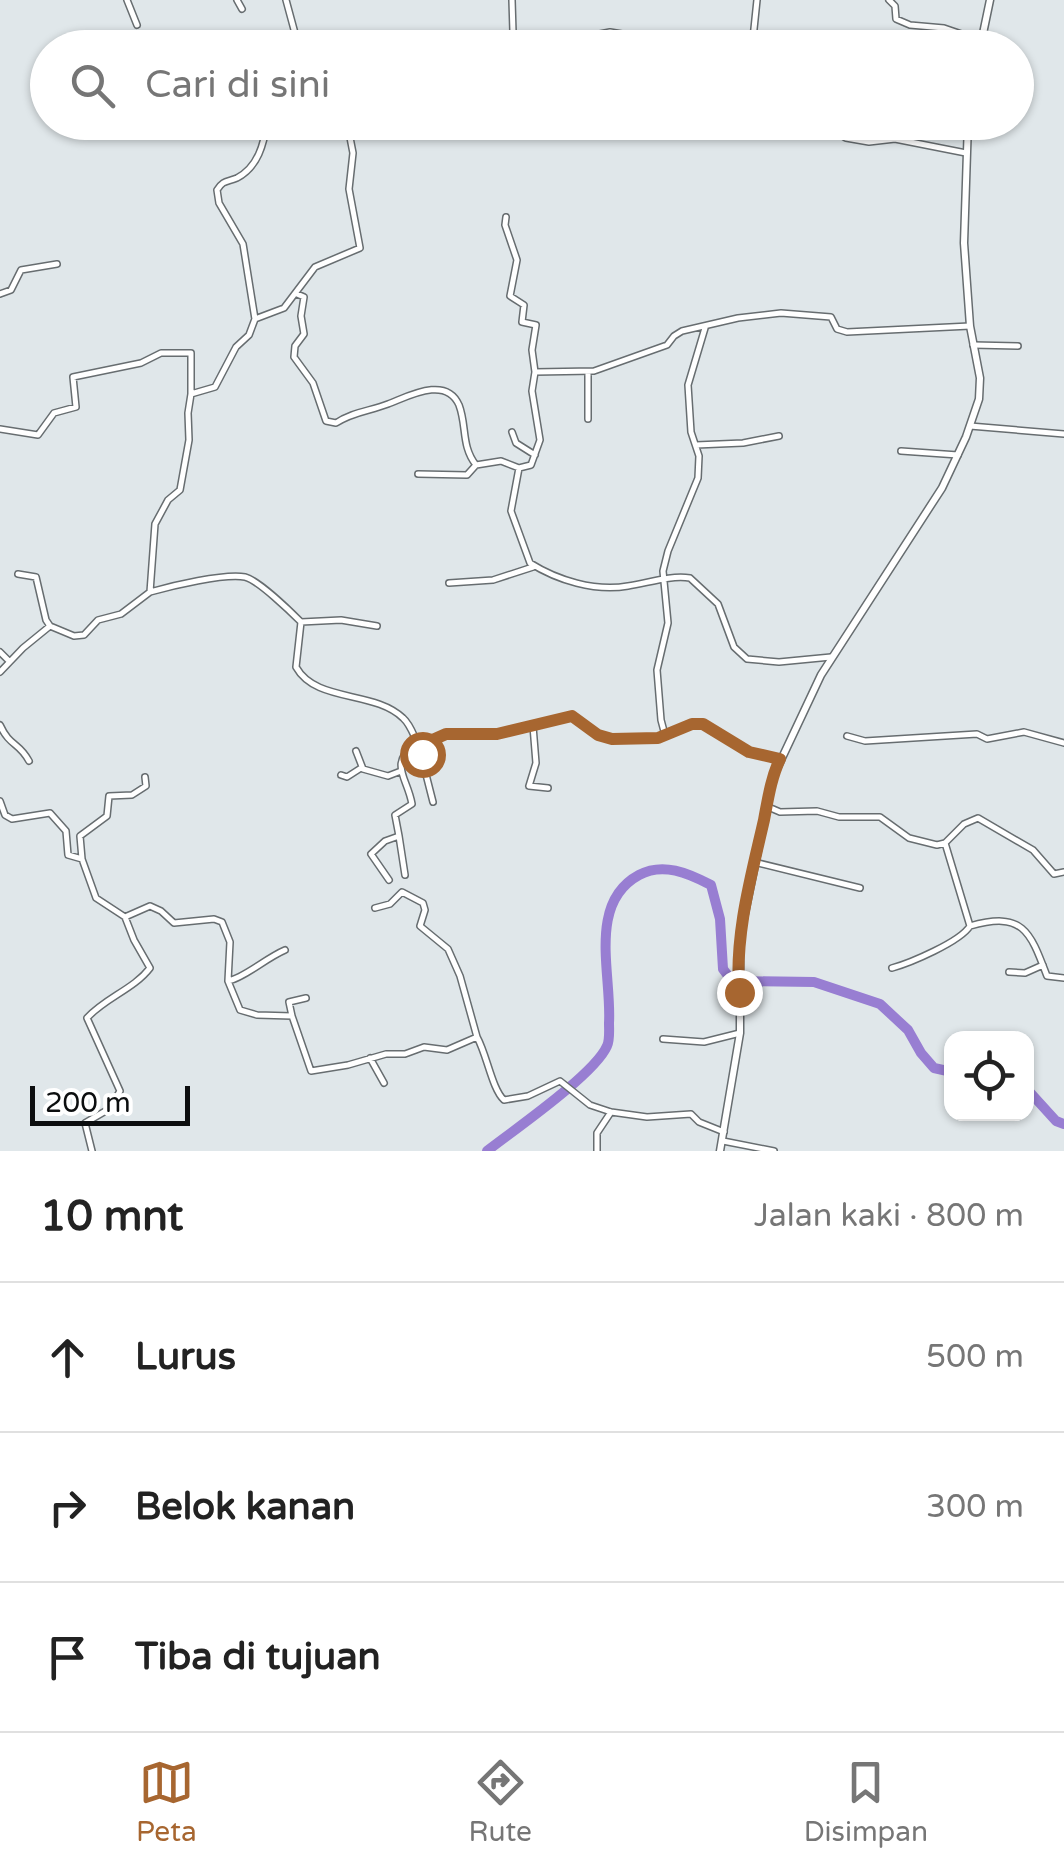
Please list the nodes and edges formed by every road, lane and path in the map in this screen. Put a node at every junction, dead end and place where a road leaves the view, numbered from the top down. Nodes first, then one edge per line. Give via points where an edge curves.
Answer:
1 (127, 0) edge
2 (237, 0) edge
3 (286, 0) edge
4 (512, 0) edge
5 (757, 0) edge
6 (889, 0) edge
7 (990, 0) edge
8 (242, 8) dead end
9 (136, 25) dead end
10 (294, 30) edge
11 (512, 30) edge
12 (754, 30) edge
13 (949, 30) edge
14 (984, 30) edge
15 (263, 140) edge
16 (350, 140) edge
17 (904, 140) edge
18 (967, 140) edge
19 (966, 153) junction
20 (506, 217) dead end
21 (57, 264) dead end
22 (0, 294) edge
23 (298, 294) junction
24 (255, 320) junction
25 (706, 326) junction
26 (970, 326) junction
27 (972, 345) junction
28 (1018, 346) dead end
29 (536, 372) junction
30 (588, 372) junction
31 (192, 394) junction
32 (588, 419) dead end
33 (970, 426) junction
34 (0, 429) edge
35 (512, 432) dead end
36 (1064, 434) edge
37 (779, 436) dead end
38 (696, 445) junction
39 (901, 451) dead end
40 (958, 455) junction
41 (535, 456) junction
42 (476, 466) junction
43 (519, 468) junction
44 (418, 474) dead end
45 (534, 566) junction
46 (18, 574) dead end
47 (662, 580) junction
48 (448, 583) dead end
49 (150, 592) junction
50 (301, 622) junction
51 (50, 626) junction
52 (378, 626) dead end
53 (0, 652) edge
54 (831, 657) junction
55 (9, 660) junction
56 (0, 672) edge
57 (0, 725) edge
58 (533, 726) junction
59 (666, 735) junction
60 (847, 736) dead end
61 (1064, 743) edge
62 (417, 744) junction
63 (356, 751) dead end
64 (780, 759) junction
65 (29, 761) dead end
66 (362, 768) junction
67 (401, 771) junction
68 (340, 774) dead end
69 (145, 777) dead end
70 (548, 788) dead end
71 (0, 800) edge
72 (433, 802) dead end
73 (766, 806) junction
74 (399, 836) junction
75 (945, 843) junction
76 (82, 859) junction
77 (754, 862) junction
78 (1064, 872) edge
79 (405, 874) dead end
80 (389, 880) dead end
81 (860, 888) dead end
82 (375, 908) dead end
83 (125, 917) junction
84 (970, 926) junction
85 (285, 950) dead end
86 (1044, 966) junction
87 (892, 968) dead end
88 (1009, 972) dead end
89 (1064, 978) edge
90 (228, 981) junction
91 (306, 998) dead end
92 (292, 1016) junction
93 (740, 1033) junction
94 (477, 1038) junction
95 (662, 1039) dead end
96 (370, 1058) junction
97 (384, 1083) dead end
98 (611, 1112) junction
99 (724, 1137) junction
100 (92, 1151) edge
101 (597, 1151) edge
102 (720, 1151) edge
103 (774, 1151) edge

1 - 9 street
2 - 8 street
3 - 10 street
4 - 11 street
5 - 12 street
6 - 13 street via 896,19
7 - 14 street
15 - 24 street via 260,154 220,184 217,194 243,244
16 - 23 street via 349,189 360,248 315,268
17 - 19 street
18 - 19 street
19 - 26 street
20 - 29 street via 517,260 510,298 524,305 523,323 536,325
21 - 22 street via 21,270 11,290
23 - 24 street
23 - 42 street via 304,297 304,334 294,357 313,382 326,421 422,390 449,394
24 - 31 street via 215,387
25 - 26 street via 786,313 831,318 846,332
25 - 30 street
25 - 38 street via 688,386
26 - 27 street
27 - 28 street
27 - 33 street via 981,386
29 - 30 street
29 - 41 street
30 - 32 street
31 - 34 street via 191,353 161,353 142,364 73,378 76,407 54,413 38,435
31 - 49 street via 180,490 155,524
33 - 36 street
33 - 40 street
35 - 41 street
37 - 38 street
38 - 47 street via 696,487
39 - 40 street
40 - 54 street
41 - 43 street
42 - 43 street via 506,462
42 - 44 street via 467,474
43 - 45 street via 511,512
45 - 47 street via 588,585
45 - 48 street via 493,580
46 - 51 street via 36,577
47 - 54 street via 687,577 698,583 724,614 734,648 747,659
47 - 59 street via 668,624 657,670
49 - 50 street via 244,577
49 - 51 street via 84,635
50 - 52 street
50 - 62 street via 296,667 306,681 394,711
51 - 55 street
53 - 55 street
54 - 64 street
55 - 56 street
57 - 65 street
58 - 59 street via 572,716 605,738
58 - 62 street via 480,736 446,734
58 - 70 street via 536,764 529,785
59 - 64 street via 703,724 749,752
60 - 61 street via 988,739 1024,732
62 - 67 street via 404,752
62 - 72 street
63 - 66 street
64 - 73 street
66 - 67 street via 388,776
66 - 68 street
67 - 74 street via 413,802 396,815
69 - 76 street via 138,792 109,796 107,816 80,836
71 - 76 street via 12,820 53,815 66,830 68,855
73 - 75 street via 880,816 916,840
73 - 77 street
74 - 79 street
74 - 80 street via 371,854
75 - 78 street via 978,818 1034,850 1054,874
75 - 84 street
76 - 83 street via 96,898
77 - 81 street
77 - 93 street via 742,924
82 - 94 street via 402,892 424,904 420,926 448,949
83 - 90 street via 150,906 176,924 219,920 230,938
83 - 100 street via 150,970 88,1018 120,1090 109,1109 84,1123
84 - 86 street via 994,919 1018,927 1033,940
84 - 87 street via 920,960
85 - 90 street
86 - 88 street
86 - 89 street via 1048,977
90 - 92 street via 242,1012
91 - 92 street via 290,1002
92 - 96 street via 311,1071
93 - 95 street via 704,1042
93 - 99 street
94 - 96 street via 447,1050 424,1047
94 - 98 street via 501,1098 517,1099 558,1081
96 - 97 street
98 - 99 street via 691,1114
98 - 101 street via 597,1133
99 - 102 street
99 - 103 street

